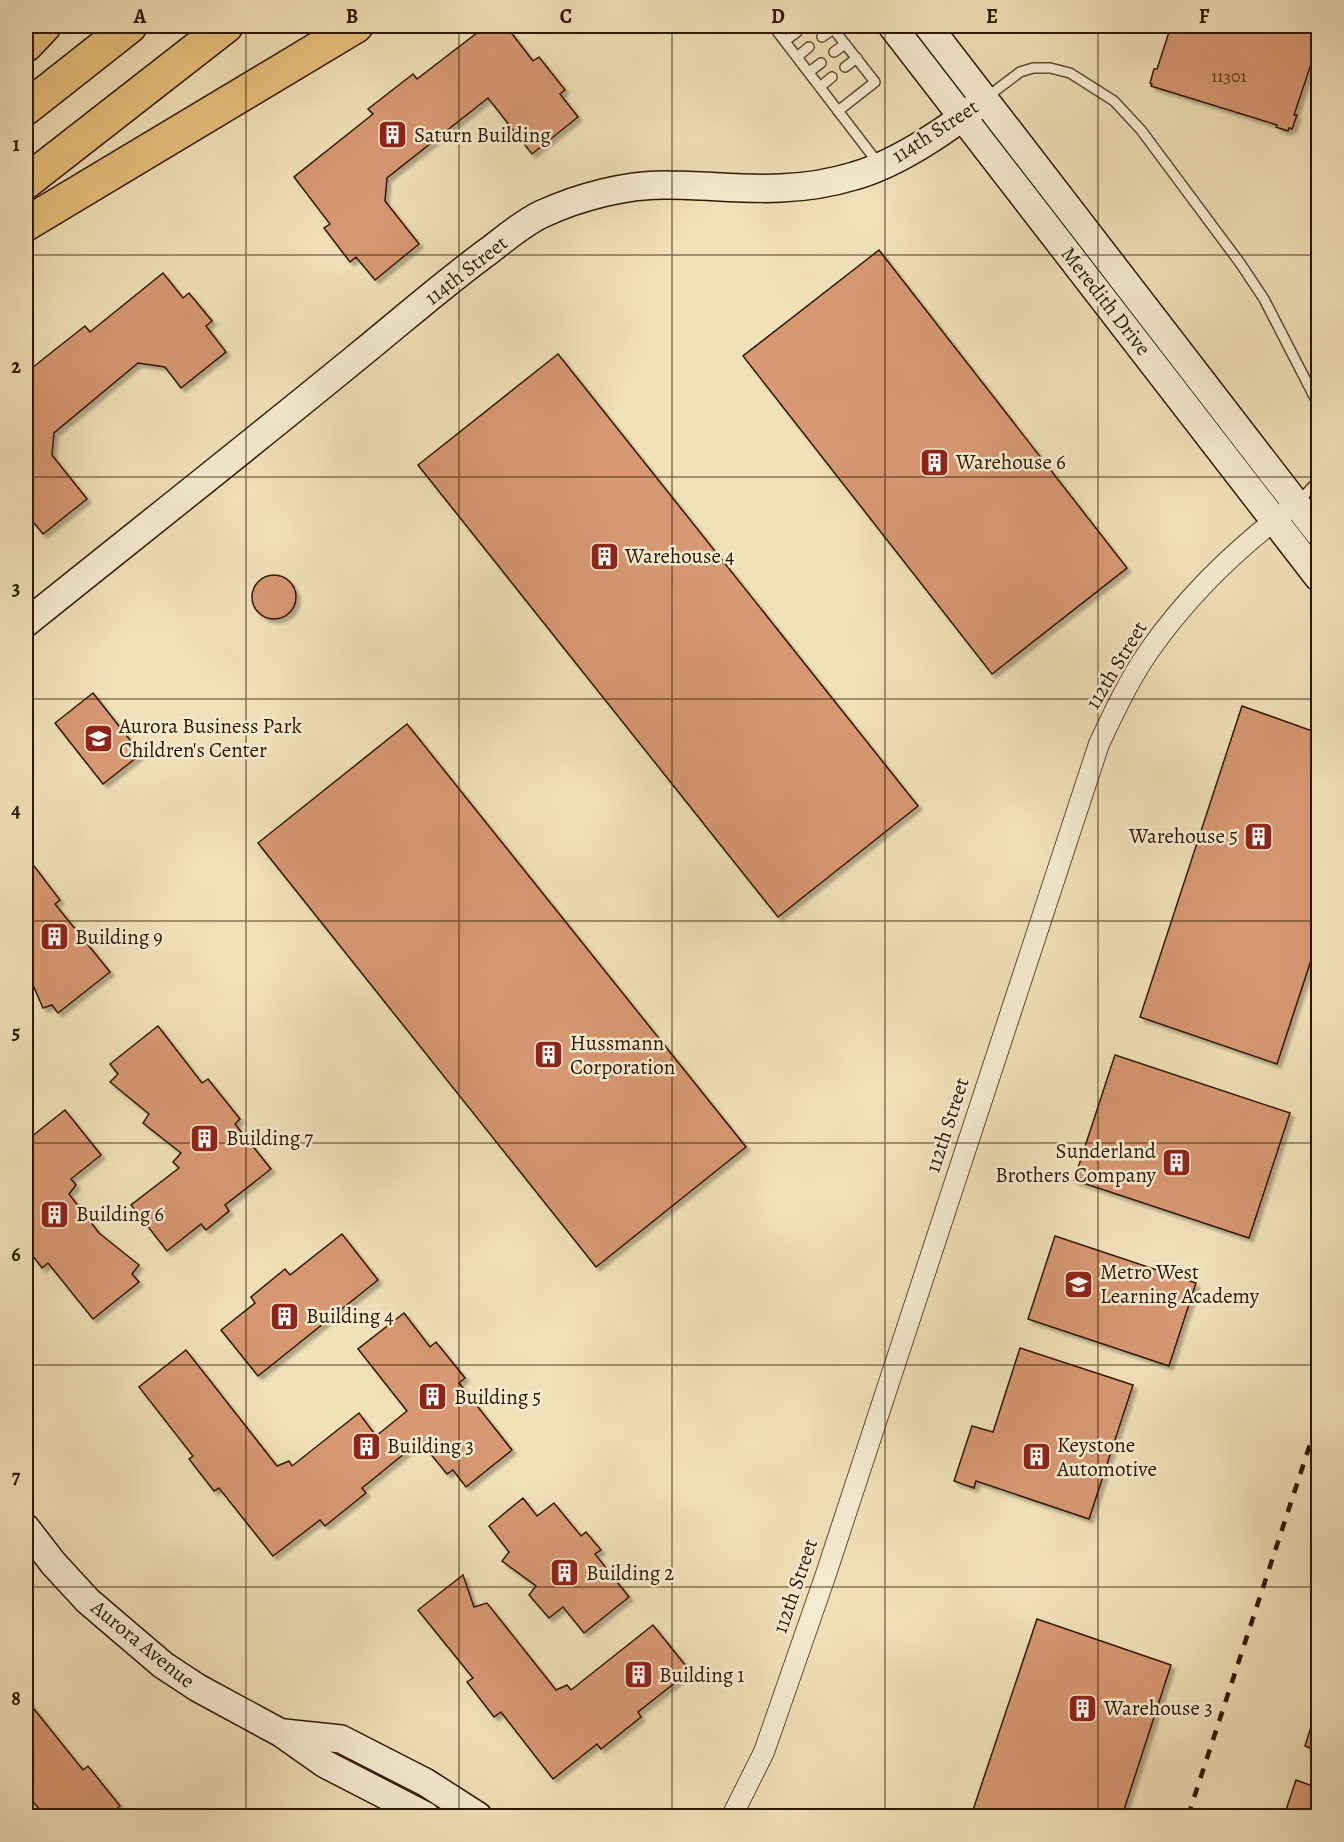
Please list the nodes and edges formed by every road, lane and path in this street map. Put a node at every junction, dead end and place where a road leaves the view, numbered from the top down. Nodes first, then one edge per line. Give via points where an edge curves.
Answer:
1 (44, 26) edge
2 (130, 26) edge
3 (226, 26) edge
4 (356, 26) edge
5 (775, 26) edge
6 (892, 26) edge
7 (928, 26) edge
8 (832, 27) edge
9 (797, 32) dead end
10 (822, 37) dead end
11 (785, 41) junction
12 (845, 44) junction
13 (26, 45) edge
14 (809, 47) dead end
15 (834, 52) dead end
16 (797, 57) junction
17 (857, 58) junction
18 (821, 63) dead end
19 (845, 67) dead end
20 (809, 72) junction
21 (832, 77) dead end
22 (820, 87) junction
23 (985, 99) junction
24 (26, 108) edge
25 (838, 111) junction
26 (964, 117) junction
27 (879, 165) junction
28 (26, 182) edge
29 (26, 224) edge
30 (1318, 404) edge
31 (1318, 481) edge
32 (1297, 503) junction
33 (1275, 519) junction
34 (1318, 532) edge
35 (1318, 577) edge
36 (26, 622) edge
37 (26, 1528) edge
38 (281, 1733) junction
39 (426, 1816) edge
40 (478, 1816) edge
41 (732, 1816) edge

1 - 13 highway
2 - 24 highway
3 - 28 highway
4 - 29 highway
5 - 11 lane
6 - 26 street, Meredith Drive
7 - 23 street, Meredith Drive
8 - 10 lane
8 - 12 lane
9 - 11 lane
11 - 16 lane
12 - 15 lane
12 - 17 lane
14 - 16 lane
16 - 20 lane
17 - 19 lane
17 - 25 lane via 875,82
18 - 20 lane
20 - 22 lane
21 - 22 lane
22 - 25 lane
23 - 26 street, 114th Street
23 - 30 lane via 1020,72 1050,68 1070,73 1114,101 1141,130 1240,262 1264,299
23 - 32 street, Meredith Drive
25 - 27 lane
26 - 27 street, 114th Street
26 - 33 street, Meredith Drive
27 - 36 street, 114th Street via 855,176 782,188 665,184 639,187 608,192 542,214 474,262
31 - 32 lane
32 - 33 street, 112th Street
32 - 34 street, Meredith Drive
33 - 35 street, Meredith Drive
33 - 41 street, 112th Street via 1180,609 1121,697 1099,744 826,1574 764,1752
37 - 38 street, Aurora Avenue via 88,1601 163,1665
38 - 39 street, Aurora Avenue via 325,1764
38 - 40 street, Aurora Avenue via 341,1739 425,1782

